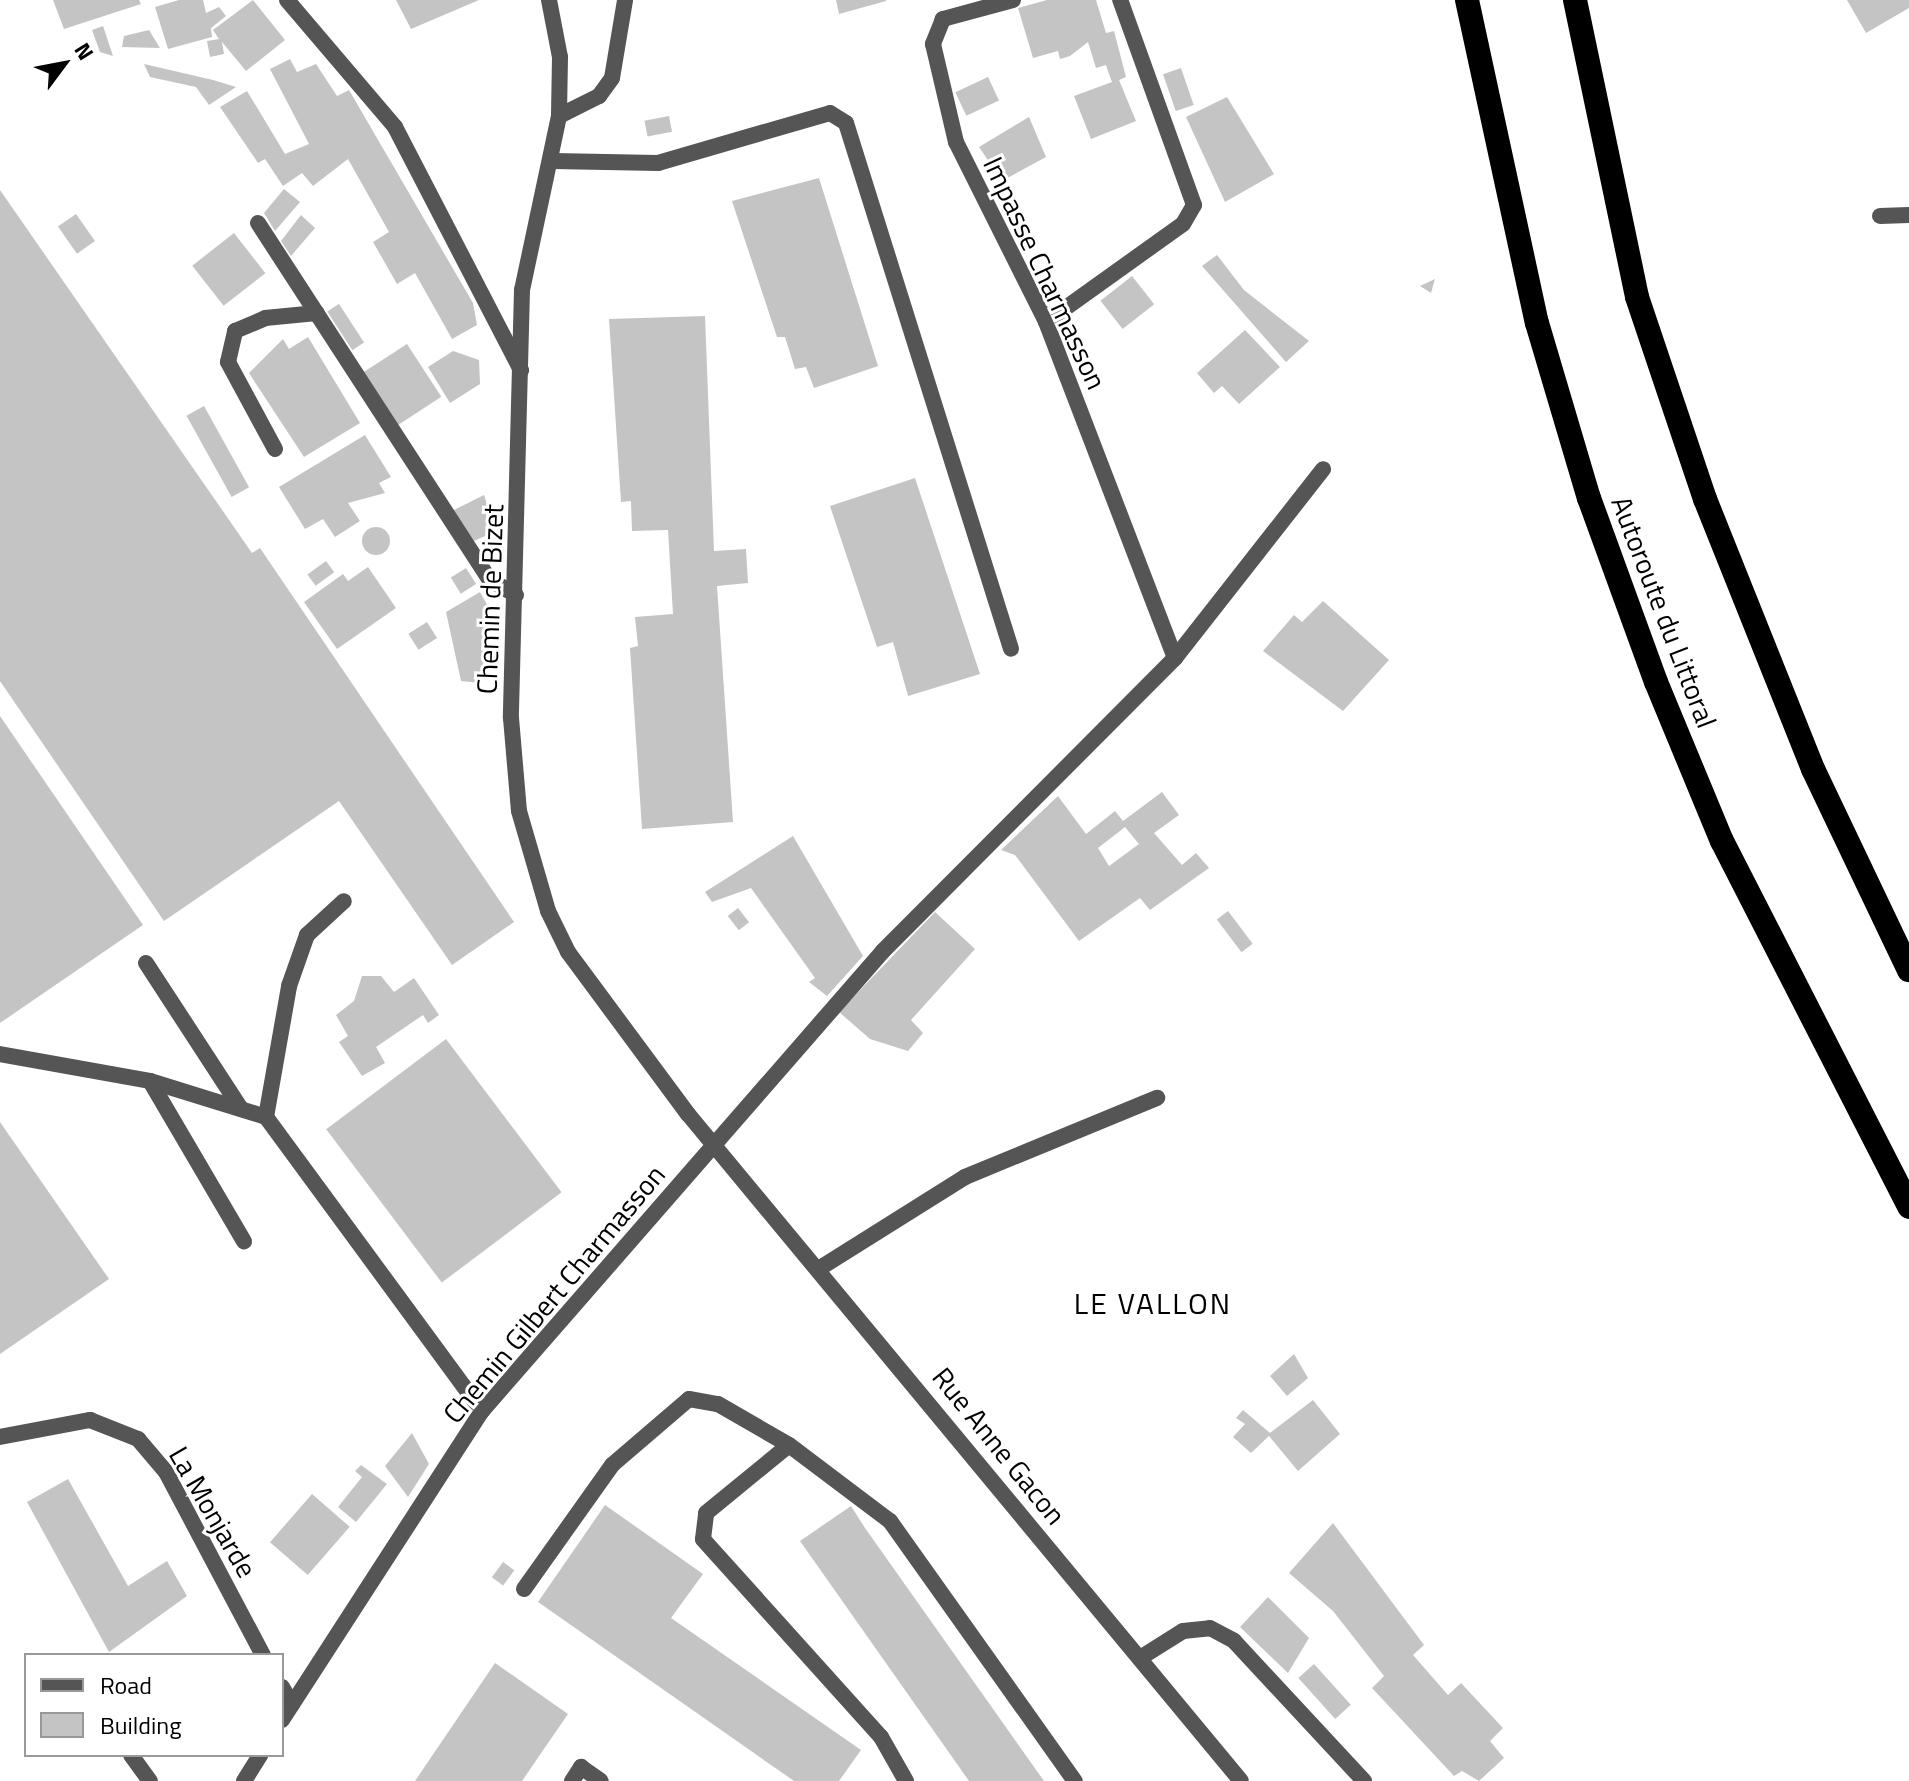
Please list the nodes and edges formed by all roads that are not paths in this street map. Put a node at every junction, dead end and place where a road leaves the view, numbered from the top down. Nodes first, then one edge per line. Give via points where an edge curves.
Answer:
1 (287, 0) edge
2 (549, 0) edge
3 (625, 0) edge
4 (1013, 0) edge
5 (1120, 0) edge
6 (1467, 0) edge
7 (1575, 0) edge
8 (559, 116) junction
9 (553, 161) junction
10 (1909, 215) edge
11 (1880, 216) dead end
12 (258, 223) dead end
13 (317, 313) junction
14 (1046, 322) junction
15 (522, 371) junction
16 (275, 449) dead end
17 (1323, 469) dead end
18 (516, 595) junction
19 (1011, 649) dead end
20 (1175, 658) junction
21 (344, 901) dead end
22 (146, 963) dead end
23 (1909, 970) edge
24 (0, 1054) edge
25 (150, 1081) junction
26 (1157, 1098) dead end
27 (241, 1109) junction
28 (266, 1117) junction
29 (715, 1146) junction
30 (1909, 1207) edge
31 (244, 1241) dead end
32 (820, 1268) junction
33 (482, 1411) junction
34 (0, 1437) edge
35 (789, 1445) junction
36 (524, 1589) dead end
37 (262, 1653) edge
38 (1140, 1658) junction
39 (284, 1690) edge
40 (292, 1704) junction
41 (284, 1717) edge
42 (132, 1757) edge
43 (259, 1757) edge
44 (150, 1781) edge
45 (244, 1781) edge
46 (572, 1781) edge
47 (601, 1781) edge
48 (906, 1781) edge
49 (1075, 1781) edge
50 (1241, 1781) edge
51 (1364, 1781) edge

1 - 15 street via 395,127
2 - 8 street, Chemin de Bizet via 560,57
3 - 8 street via 612,78 599,96
4 - 14 street, Impasse Charmasson via 943,19 933,44 956,142
5 - 14 street via 1194,205 1183,224
6 - 30 highway, Autoroute du Littoral via 1537,323 1636,625 1722,841
7 - 23 highway via 1637,297 1705,499 1813,769
8 - 9 street, Chemin de Bizet
9 - 15 street, Chemin de Bizet via 522,290
9 - 19 street via 658,163 830,113 846,123
10 - 11 street
12 - 13 street
13 - 16 street via 265,318 235,331 228,362
13 - 18 street via 490,580
14 - 20 street, Impasse Charmasson
15 - 18 street, Chemin de Bizet
17 - 20 street, Chemin Gilbert Charmasson
18 - 29 street, Chemin de Bizet via 513,766 529,859 568,952
20 - 29 street, Chemin Gilbert Charmasson via 883,951
21 - 28 street via 307,935 293,973
22 - 27 street
24 - 25 street
25 - 27 street
25 - 31 street
26 - 32 street via 965,1177
27 - 28 street
28 - 33 street
29 - 32 street, Rue Anne Gacon
29 - 33 street, Chemin Gilbert Charmasson
32 - 38 street, Rue Anne Gacon
33 - 40 street, Chemin Gilbert Charmasson
34 - 37 street, La Monjarde via 90,1420 138,1439 166,1472
35 - 36 street via 718,1404 689,1399 612,1465
35 - 48 street via 706,1513 703,1539 881,1737
35 - 49 street via 890,1521
38 - 50 street, Rue Anne Gacon
38 - 51 street via 1183,1631 1222,1635
39 - 40 street
40 - 41 street, Chemin Gilbert Charmasson
42 - 44 street
43 - 45 street
46 - 47 street via 581,1767

